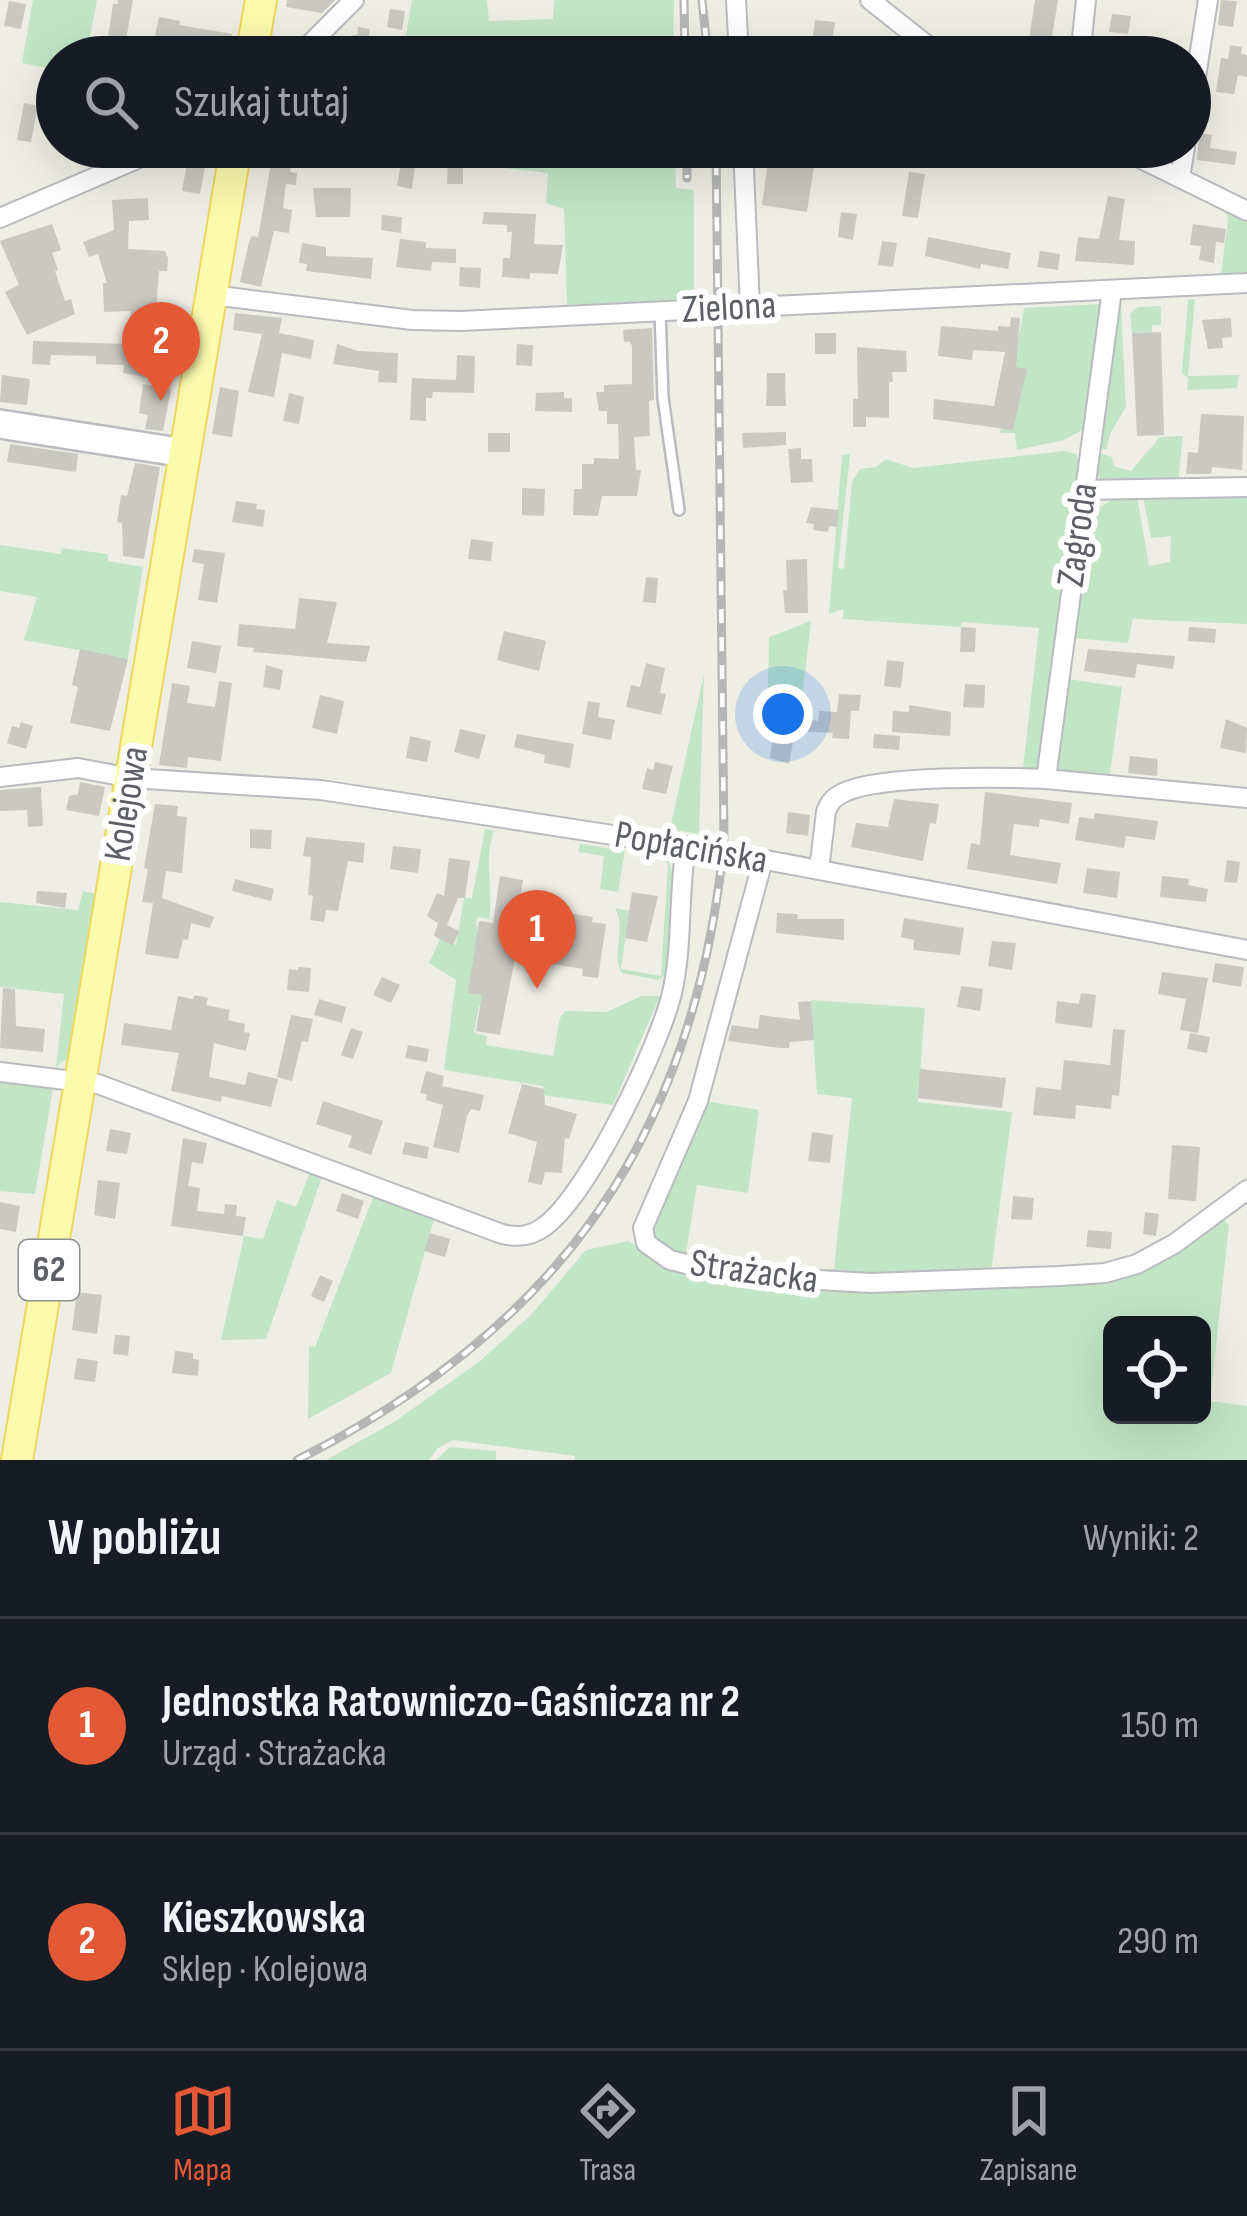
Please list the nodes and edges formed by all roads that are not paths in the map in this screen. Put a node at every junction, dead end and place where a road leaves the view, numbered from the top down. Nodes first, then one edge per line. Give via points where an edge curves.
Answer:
1 (261, 0) edge
2 (354, 0) edge
3 (736, 0) edge
4 (870, 0) edge
5 (1086, 0) edge
6 (1208, 0) edge
7 (255, 36) edge
8 (318, 36) edge
9 (738, 36) edge
10 (915, 36) edge
11 (1082, 36) edge
12 (1202, 36) edge
13 (116, 168) edge
14 (233, 168) edge
15 (744, 168) edge
16 (1160, 168) edge
17 (1182, 168) edge
18 (1180, 178) junction
19 (1247, 211) edge
20 (0, 218) edge
21 (1247, 283) edge
22 (1112, 290) junction
23 (212, 295) junction
24 (750, 307) junction
25 (660, 311) junction
26 (0, 424) edge
27 (185, 453) junction
28 (1247, 487) edge
29 (1084, 490) junction
30 (679, 510) dead end
31 (0, 776) edge
32 (131, 778) junction
33 (1046, 779) junction
34 (1247, 798) edge
35 (686, 847) junction
36 (763, 860) junction
37 (819, 870) junction
38 (1247, 950) edge
39 (0, 1072) edge
40 (80, 1080) junction
41 (1247, 1190) edge
42 (17, 1460) edge

1 - 7 main road
2 - 8 street
3 - 9 street
4 - 10 street
5 - 11 street
6 - 12 street
13 - 20 street
14 - 23 main road, Kolejowa / 62
15 - 24 street
16 - 18 street
17 - 18 street
18 - 19 street
21 - 22 street, Zielona
22 - 24 street, Zielona
22 - 29 street, Zagroda
23 - 25 street, Zielona via 436,321
23 - 27 main road, Kolejowa / 62
24 - 25 street, Zielona
25 - 30 lane
26 - 27 main road
27 - 32 main road, Kolejowa / 62
28 - 29 street
29 - 33 street, Zagroda
31 - 32 street, Popłacińska via 79,768
32 - 35 street, Popłacińska via 321,790
32 - 40 main road, Kolejowa / 62
33 - 34 street
33 - 37 street via 952,779 843,793 826,812
35 - 36 street, Popłacińska
35 - 40 street via 664,1017 573,1196 533,1233 502,1234
36 - 37 street, Popłacińska
36 - 41 street, Strażacka via 698,1101 644,1228 658,1253 716,1273 836,1283 1105,1273 1153,1256
37 - 38 street, Popłacińska
39 - 40 street
40 - 42 main road, Kolejowa / 62

